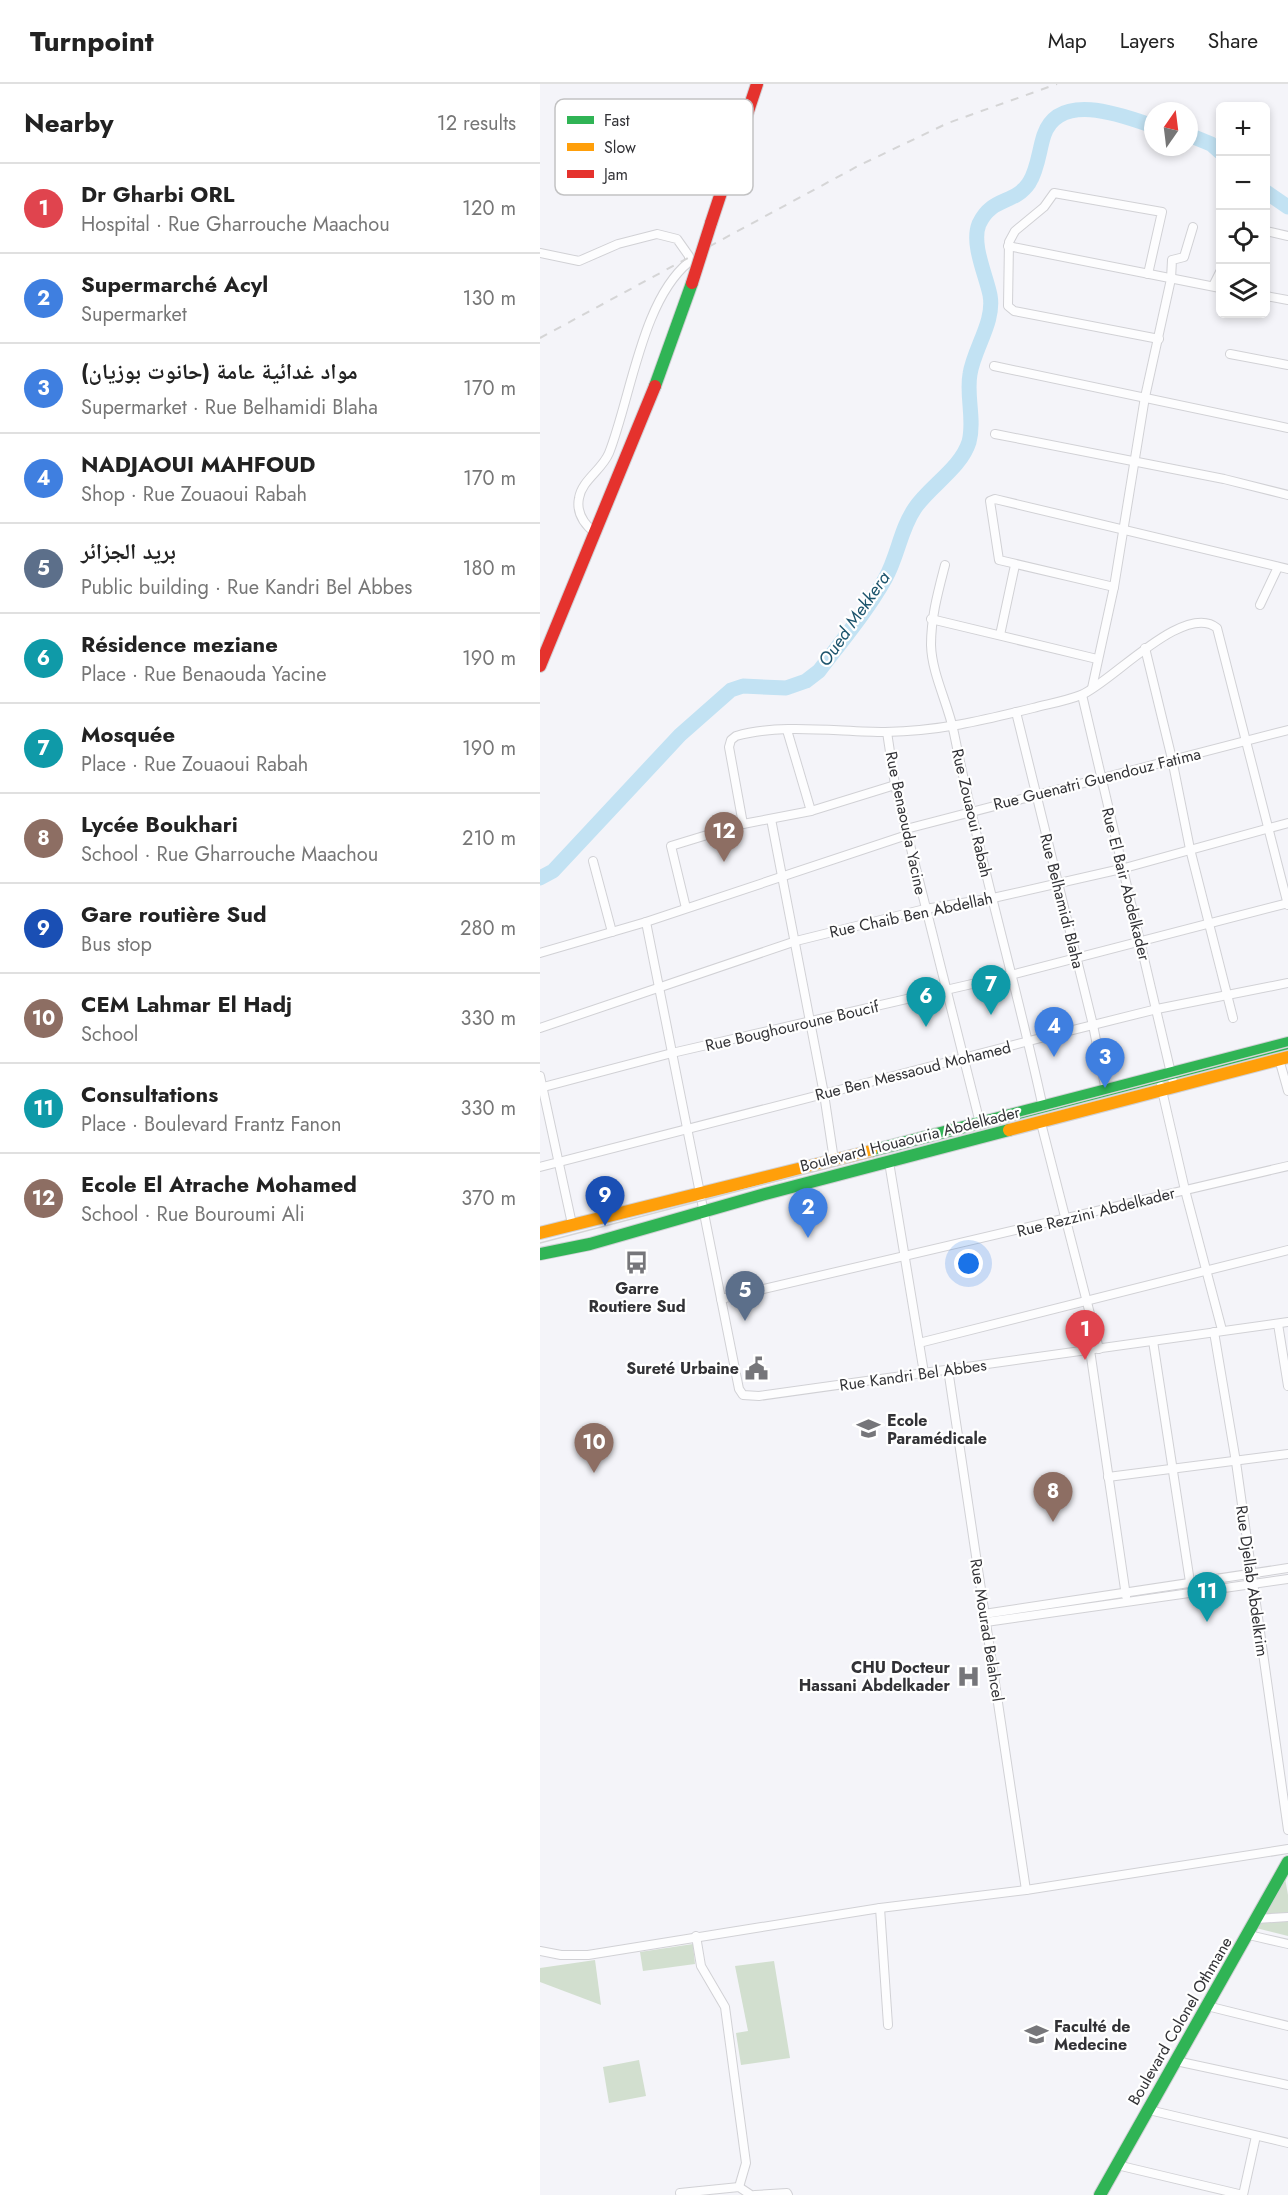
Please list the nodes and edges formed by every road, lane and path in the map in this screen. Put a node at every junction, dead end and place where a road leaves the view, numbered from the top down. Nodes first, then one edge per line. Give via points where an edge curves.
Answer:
1 (757, 84) edge
2 (752, 99) edge
3 (720, 195) edge
4 (1193, 227) dead end
5 (1270, 232) edge
6 (1288, 236) edge
7 (1008, 246) junction
8 (540, 253) edge
9 (1148, 274) junction
10 (1171, 279) junction
11 (1216, 287) edge
12 (1270, 297) edge
13 (1288, 300) edge
14 (1159, 339) junction
15 (1230, 354) dead end
16 (1288, 365) edge
17 (994, 366) dead end
18 (1145, 397) junction
19 (1288, 428) edge
20 (995, 434) dead end
21 (1134, 463) junction
22 (1288, 495) edge
23 (1123, 529) junction
24 (595, 533) junction
25 (945, 565) dead end
26 (1015, 565) junction
27 (1278, 567) junction
28 (1288, 569) edge
29 (1114, 587) junction
30 (1260, 605) dead end
31 (931, 619) junction
32 (1000, 635) junction
33 (1145, 648) junction
34 (1097, 659) junction
35 (540, 666) edge
36 (1092, 688) junction
37 (1082, 695) junction
38 (1016, 712) junction
39 (953, 728) junction
40 (787, 730) junction
41 (1288, 730) edge
42 (887, 732) junction
43 (1248, 741) junction
44 (1172, 759) junction
45 (1100, 779) junction
46 (895, 785) junction
47 (1035, 794) junction
48 (811, 811) junction
49 (970, 812) junction
50 (771, 819) junction
51 (1288, 823) edge
52 (743, 824) junction
53 (1269, 828) junction
54 (906, 832) junction
55 (1190, 849) junction
56 (593, 861) dead end
57 (1121, 869) junction
58 (782, 876) junction
59 (1057, 882) junction
60 (993, 898) junction
61 (1288, 904) edge
62 (686, 908) junction
63 (925, 909) junction
64 (646, 922) junction
65 (1211, 924) junction
66 (612, 932) junction
67 (796, 940) junction
68 (1141, 941) junction
69 (540, 953) edge
70 (1077, 959) junction
71 (1011, 975) junction
72 (1288, 983) edge
73 (658, 988) junction
74 (946, 991) junction
75 (1227, 995) junction
76 (1158, 1009) junction
77 (1233, 1018) dead end
78 (811, 1022) junction
79 (1093, 1025) junction
80 (540, 1028) edge
81 (1029, 1041) junction
82 (1288, 1043) edge
83 (672, 1053) junction
84 (965, 1058) junction
85 (1284, 1058) edge
86 (540, 1076) edge
87 (1166, 1081) junction
88 (541, 1088) edge
89 (1106, 1091) junction
90 (1288, 1092) edge
91 (824, 1094) junction
92 (1043, 1108) junction
93 (1041, 1122) junction
94 (980, 1123) junction
95 (687, 1129) junction
96 (834, 1160) junction
97 (889, 1162) junction
98 (558, 1163) junction
99 (1288, 1166) edge
100 (540, 1167) edge
101 (1185, 1190) junction
102 (699, 1193) junction
103 (703, 1213) junction
104 (1065, 1220) junction
105 (572, 1224) junction
106 (540, 1233) edge
107 (1288, 1250) edge
108 (540, 1254) edge
109 (905, 1258) junction
110 (1205, 1271) junction
111 (721, 1299) junction
112 (1086, 1302) junction
113 (1288, 1322) edge
114 (1278, 1323) junction
115 (1218, 1331) junction
116 (1153, 1341) junction
117 (919, 1343) junction
118 (1094, 1349) junction
119 (948, 1369) junction
120 (924, 1373) junction
121 (1288, 1386) edge
122 (1288, 1454) edge
123 (1236, 1462) junction
124 (1172, 1471) junction
125 (1108, 1477) junction
126 (1288, 1568) edge
127 (1251, 1573) junction
128 (1288, 1579) edge
129 (1190, 1582) junction
130 (1253, 1584) junction
131 (1161, 1587) junction
132 (1125, 1592) junction
133 (1163, 1597) junction
134 (1127, 1603) junction
135 (985, 1618) junction
136 (1288, 1830) edge
137 (1288, 1849) edge
138 (1286, 1865) edge
139 (1288, 1882) edge
140 (1026, 1890) junction
141 (880, 1908) junction
142 (1288, 1917) edge
143 (1256, 1919) junction
144 (1249, 1935) junction
145 (696, 1936) junction
146 (1288, 1944) edge
147 (540, 1951) edge
148 (1207, 2006) junction
149 (888, 2025) dead end
150 (1288, 2026) edge
151 (1176, 2061) junction
152 (1288, 2085) edge
153 (1149, 2110) junction
154 (1256, 2136) junction
155 (1288, 2143) edge
156 (1117, 2165) junction
157 (739, 2187) junction
158 (680, 2193) dead end
159 (753, 2195) edge
160 (788, 2195) edge
161 (1100, 2195) edge
162 (1243, 2195) edge

1 - 2 main road, bridge
3 - 24 main road, bridge via 654,389
4 - 10 street via 1184,257 1172,260
5 - 6 street
7 - 9 street
7 - 9 street via 1015,231 1044,207 1054,193 1160,211 1163,217
7 - 14 street via 1010,310
8 - 24 street via 579,261 618,244 657,234 677,239 689,256 689,262 669,282 651,320 609,454 582,488 578,507 582,519
9 - 10 street
10 - 11 street
10 - 14 street
12 - 13 street
14 - 18 street
15 - 16 street
17 - 18 street
18 - 19 street
18 - 21 street
20 - 21 street
21 - 22 street
21 - 23 street
23 - 26 street via 995,499 988,505 997,557
23 - 27 street
23 - 29 street
24 - 35 main road
25 - 31 street, Rue Zouaoui Rabah
26 - 29 street
26 - 32 street
27 - 28 street
27 - 30 street
29 - 34 street
31 - 32 street
31 - 39 street, Rue Zouaoui Rabah via 934,664
32 - 34 street
33 - 36 street
33 - 43 street via 1182,627 1207,623 1217,628
33 - 44 street
34 - 36 street
36 - 37 street
37 - 38 street
37 - 45 street, Rue El Bair Abdelkader
38 - 39 street
38 - 47 street, Rue Belhamidi Blaha
39 - 42 street
39 - 49 street, Rue Zouaoui Rabah
40 - 42 street
40 - 48 street
40 - 52 street via 747,733 731,740
41 - 43 street, Rue Guenatri Guendouz Fatima
42 - 46 street, Rue Benaouda Yacine
43 - 44 street, Rue Guenatri Guendouz Fatima
43 - 53 street
44 - 45 street, Rue Guenatri Guendouz Fatima
44 - 55 street
45 - 47 street, Rue Guenatri Guendouz Fatima
45 - 57 street, Rue El Bair Abdelkader
46 - 48 street
46 - 54 street, Rue Benaouda Yacine
47 - 49 street, Rue Guenatri Guendouz Fatima
47 - 59 street, Rue Belhamidi Blaha
48 - 50 street
49 - 54 street, Rue Guenatri Guendouz Fatima
49 - 60 street, Rue Zouaoui Rabah
50 - 52 street
50 - 58 street
51 - 53 street, Rue Chaib Ben Abdellah
52 - 62 street via 671,846
53 - 55 street, Rue Chaib Ben Abdellah
53 - 61 street
54 - 58 street, Rue Guenatri Guendouz Fatima
54 - 63 street, Rue Benaouda Yacine
55 - 57 street, Rue Chaib Ben Abdellah
55 - 65 street
56 - 66 street
57 - 59 street, Rue Chaib Ben Abdellah
57 - 68 street, Rue El Bair Abdelkader
58 - 62 street, Rue Guenatri Guendouz Fatima
58 - 67 street
59 - 60 street, Rue Chaib Ben Abdellah
59 - 70 street, Rue Belhamidi Blaha
60 - 63 street, Rue Chaib Ben Abdellah
60 - 71 street, Rue Zouaoui Rabah
61 - 65 street, Rue Boughouroune Boucif
62 - 64 street, Rue Guenatri Guendouz Fatima
63 - 67 street, Rue Chaib Ben Abdellah
63 - 74 street, Rue Benaouda Yacine
64 - 66 street, Rue Guenatri Guendouz Fatima
64 - 73 street, Rue Kandri Bel Abbes
65 - 68 street, Rue Boughouroune Boucif
65 - 75 street
66 - 69 street, Rue Guenatri Guendouz Fatima
67 - 73 street, Rue Chaib Ben Abdellah
67 - 78 street
68 - 70 street, Rue Boughouroune Boucif
68 - 76 street, Rue El Bair Abdelkader
70 - 71 street, Rue Boughouroune Boucif
70 - 79 street, Rue Belhamidi Blaha
71 - 74 street, Rue Boughouroune Boucif
71 - 81 street, Rue Zouaoui Rabah
72 - 75 street, Rue Ben Messaoud Mohamed
73 - 80 street, Rue Chaib Ben Abdellah
73 - 83 street, Rue Kandri Bel Abbes
74 - 78 street, Rue Boughouroune Boucif
74 - 84 street, Rue Benaouda Yacine
75 - 76 street, Rue Ben Messaoud Mohamed
75 - 77 street
76 - 79 street, Rue Ben Messaoud Mohamed
76 - 87 street, Rue El Bair Abdelkader
78 - 83 street, Rue Boughouroune Boucif
78 - 91 street
79 - 81 street, Rue Ben Messaoud Mohamed
79 - 89 street, Rue Belhamidi Blaha
81 - 84 street, Rue Ben Messaoud Mohamed
81 - 92 street, Rue Zouaoui Rabah
82 - 87 main road, Boulevard Houaouria Abdelkader
83 - 88 street, Rue Boughouroune Boucif
83 - 95 street, Rue Kandri Bel Abbes
84 - 91 street, Rue Ben Messaoud Mohamed
84 - 94 street, Rue Benaouda Yacine
85 - 87 main road, Boulevard Houaouria Abdelkader
85 - 90 street
86 - 88 street
87 - 89 main road, Boulevard Houaouria Abdelkader
87 - 93 main road, Boulevard Houaouria Abdelkader
87 - 101 street, Rue El Bair Abdelkader
88 - 98 street
89 - 92 main road, Boulevard Houaouria Abdelkader
91 - 95 street, Rue Ben Messaoud Mohamed
91 - 96 street
92 - 94 main road, Boulevard Houaouria Abdelkader
93 - 97 main road, Boulevard Houaouria Abdelkader
93 - 104 street
94 - 96 main road, Boulevard Houaouria Abdelkader
95 - 98 street, Rue Ben Messaoud Mohamed
95 - 102 street, Rue Kandri Bel Abbes
96 - 102 main road, Boulevard Houaouria Abdelkader
97 - 103 main road, Boulevard Houaouria Abdelkader
97 - 109 street
98 - 100 street, Rue Ben Messaoud Mohamed
98 - 105 street
99 - 101 street, Rue Rezzini Abdelkader
101 - 104 street, Rue Rezzini Abdelkader
101 - 110 street, Rue Djellab Abdelkrim
102 - 103 street, Rue Kandri Bel Abbes
102 - 105 main road, Boulevard Houaouria Abdelkader
103 - 108 main road, Boulevard Houaouria Abdelkader
103 - 111 street, Rue Kandri Bel Abbes
104 - 109 street, Rue Rezzini Abdelkader
104 - 112 street
105 - 106 main road, Boulevard Houaouria Abdelkader
107 - 110 street
109 - 111 street, Rue Rezzini Abdelkader
109 - 117 street
110 - 112 street
110 - 115 street, Rue Djellab Abdelkrim
111 - 120 street, Rue Kandri Bel Abbes via 743,1395
112 - 117 street
112 - 118 street
113 - 114 street, Rue Kandri Bel Abbes
114 - 115 street, Rue Kandri Bel Abbes
114 - 121 street
115 - 116 street, Rue Kandri Bel Abbes
115 - 123 street, Rue Djellab Abdelkrim
116 - 118 street, Rue Kandri Bel Abbes
116 - 124 street
117 - 120 street
118 - 119 street, Rue Kandri Bel Abbes
118 - 125 street
119 - 120 street, Rue Kandri Bel Abbes
119 - 135 street, Rue Mourad Belahcel
122 - 123 street
123 - 124 street
123 - 127 street, Rue Djellab Abdelkrim
124 - 125 street
124 - 129 street
125 - 132 street
126 - 127 street
127 - 129 street
127 - 130 street, Rue Djellab Abdelkrim
128 - 130 street
129 - 131 street
130 - 133 street
130 - 136 street, Rue Djellab Abdelkrim
131 - 132 street
131 - 133 street
132 - 134 street
132 - 135 street
133 - 134 street
134 - 135 street
135 - 140 street, Rue Mourad Belahcel
137 - 140 street
138 - 139 street
138 - 143 main road, Boulevard Colonel Othmane
140 - 141 street
141 - 145 street
141 - 149 street
142 - 143 street
143 - 144 main road, Boulevard Colonel Othmane
144 - 146 street
144 - 148 main road, Boulevard Colonel Othmane
145 - 147 street via 588,1955
145 - 157 street via 701,1966 725,2007 746,2163
148 - 150 street
148 - 151 main road, Boulevard Colonel Othmane
151 - 152 street
151 - 153 main road, Boulevard Colonel Othmane
153 - 154 street
153 - 156 main road, Boulevard Colonel Othmane
154 - 155 street
154 - 162 street
156 - 161 main road, Boulevard Colonel Othmane
156 - 162 street
157 - 158 street
157 - 159 street
159 - 160 street

